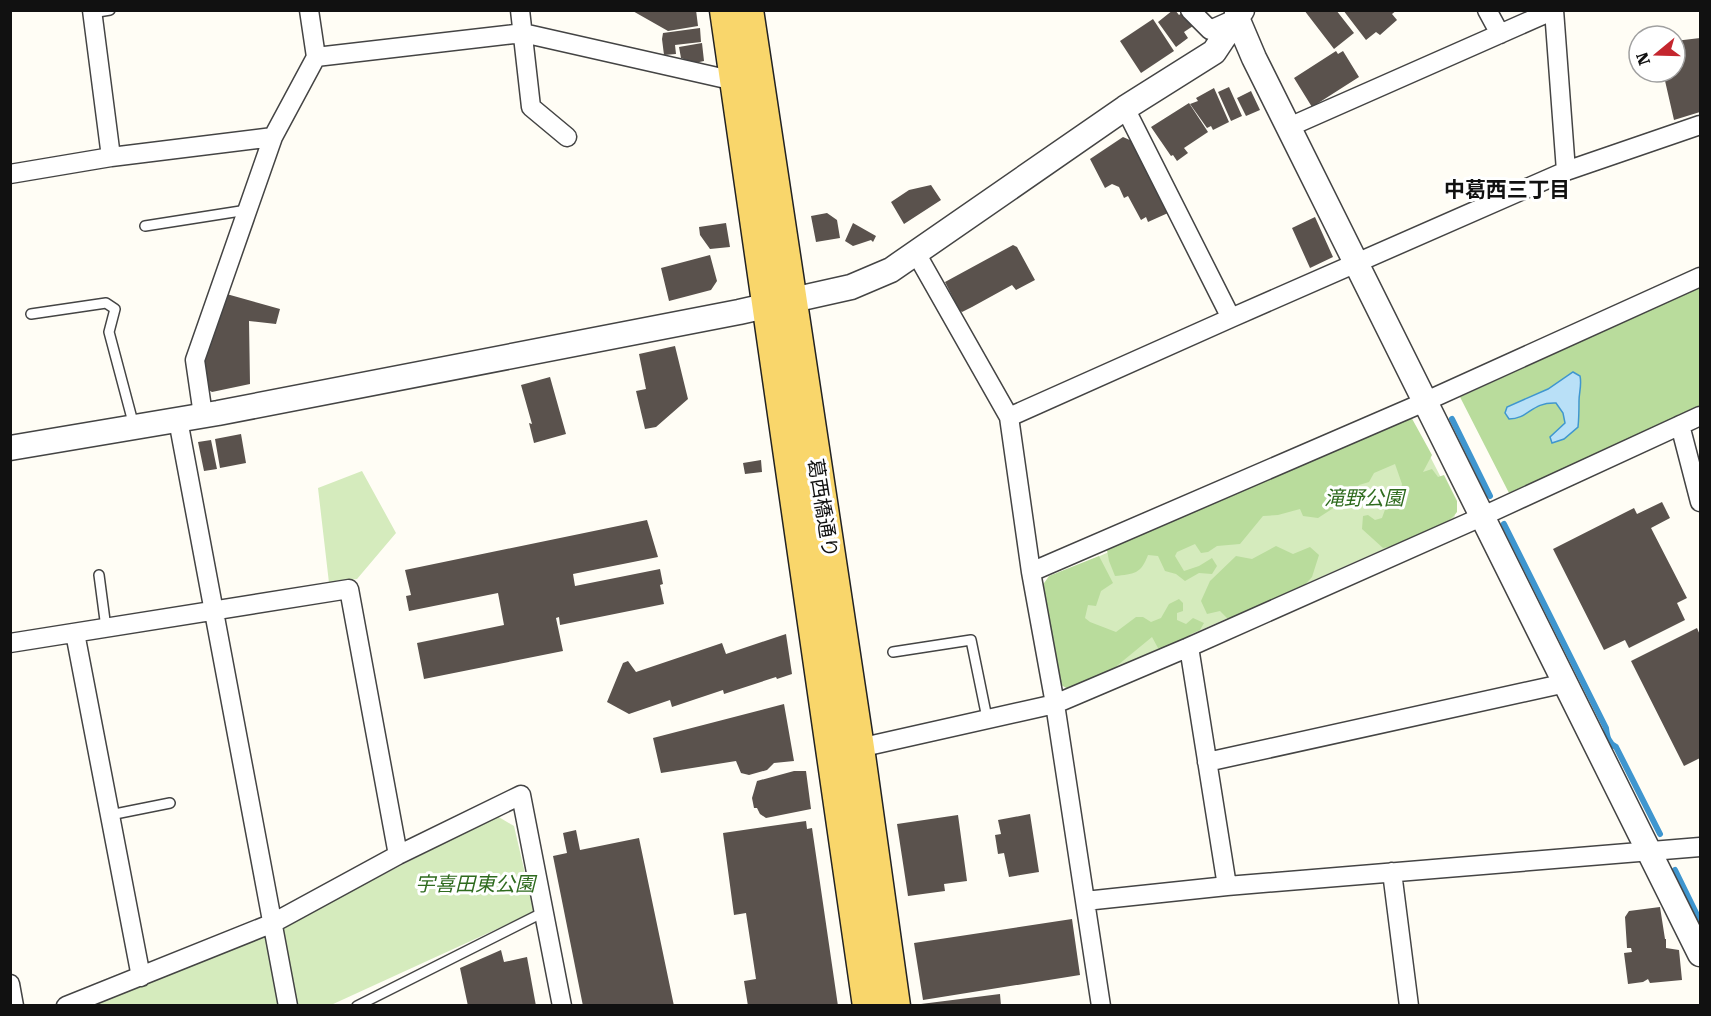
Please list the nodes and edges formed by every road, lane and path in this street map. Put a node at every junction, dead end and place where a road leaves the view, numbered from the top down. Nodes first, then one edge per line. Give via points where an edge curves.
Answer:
1 (309, 10) edge
2 (520, 10) edge
3 (725, 10) edge
4 (748, 10) edge
5 (1190, 10) edge
6 (1487, 10) edge
7 (98, 11) edge
8 (1239, 13) edge
9 (523, 33) junction
10 (1500, 34) junction
11 (316, 57) junction
12 (735, 81) junction
13 (1125, 108) junction
14 (1701, 125) edge
15 (1289, 127) junction
16 (273, 137) junction
17 (567, 137) dead end
18 (111, 157) junction
19 (1566, 171) junction
20 (10, 174) edge
21 (248, 210) junction
22 (145, 226) dead end
23 (916, 253) junction
24 (1356, 264) junction
25 (1701, 277) edge
26 (780, 303) junction
27 (31, 314) dead end
28 (1231, 318) junction
29 (1425, 402) junction
30 (203, 415) junction
31 (1701, 416) edge
32 (1009, 417) junction
33 (178, 420) junction
34 (1680, 425) junction
35 (134, 426) junction
36 (10, 448) edge
37 (1701, 502) edge
38 (1481, 517) junction
39 (1031, 572) junction
40 (99, 575) dead end
41 (213, 610) junction
42 (106, 628) junction
43 (75, 633) junction
44 (10, 643) edge
45 (1189, 647) junction
46 (893, 652) dead end
47 (1566, 683) junction
48 (1055, 704) junction
49 (987, 718) junction
50 (860, 748) junction
51 (1207, 762) junction
52 (170, 803) dead end
53 (110, 815) junction
54 (1701, 847) edge
55 (1648, 852) junction
56 (398, 855) junction
57 (1392, 872) junction
58 (1227, 886) junction
59 (1085, 901) junction
60 (543, 912) junction
61 (273, 922) junction
62 (1701, 954) edge
63 (141, 977) junction
64 (10, 984) edge
65 (14, 1005) edge
66 (66, 1005) edge
67 (288, 1005) edge
68 (357, 1005) edge
69 (562, 1005) edge
70 (868, 1005) edge
71 (895, 1005) edge
72 (1101, 1005) edge
73 (1409, 1005) edge

1 - 11 street
2 - 9 street
3 - 12 main road, 葛西橋通り
4 - 26 main road, 葛西橋通り
5 - 8 street via 1210,30
6 - 10 street
7 - 18 street
8 - 13 street via 1214,52
8 - 15 street via 1254,58
9 - 11 street
9 - 12 street
9 - 17 street via 531,107
10 - 15 street
10 - 19 street via 1554,10
11 - 16 street
12 - 26 main road, 葛西橋通り
13 - 23 street
13 - 28 street
14 - 19 street
15 - 24 street
16 - 18 street
16 - 21 street
18 - 20 street
19 - 24 street
21 - 22 lane
21 - 30 street via 195,360
23 - 26 street via 871,280
23 - 32 street
24 - 28 street
24 - 29 street
25 - 29 street
26 - 30 street
26 - 50 main road, 葛西橋通り
26 - 70 main road, 葛西橋通り
27 - 35 lane via 106,303 115,309 109,332
28 - 32 street
29 - 38 street
29 - 39 street
30 - 33 street
31 - 34 street
32 - 39 street
33 - 35 street
33 - 41 street
34 - 37 street
34 - 38 street
35 - 36 street
38 - 45 street
38 - 47 street
39 - 48 street
40 - 42 lane
41 - 42 street
41 - 56 street via 349,589
41 - 61 street
42 - 43 street
43 - 44 street
43 - 53 street
45 - 48 street
45 - 51 street
46 - 49 lane via 972,640
47 - 51 street
47 - 55 street
48 - 49 street
48 - 59 street
49 - 50 street
50 - 71 main road, 葛西橋通り
51 - 58 street
52 - 53 lane
53 - 63 street
54 - 55 street
55 - 57 street
55 - 62 street
56 - 60 street via 521,795
56 - 61 street
57 - 58 street
57 - 73 street
58 - 59 street
59 - 72 street
60 - 68 lane
60 - 69 street
61 - 63 street
61 - 67 street
63 - 66 street
64 - 65 street

